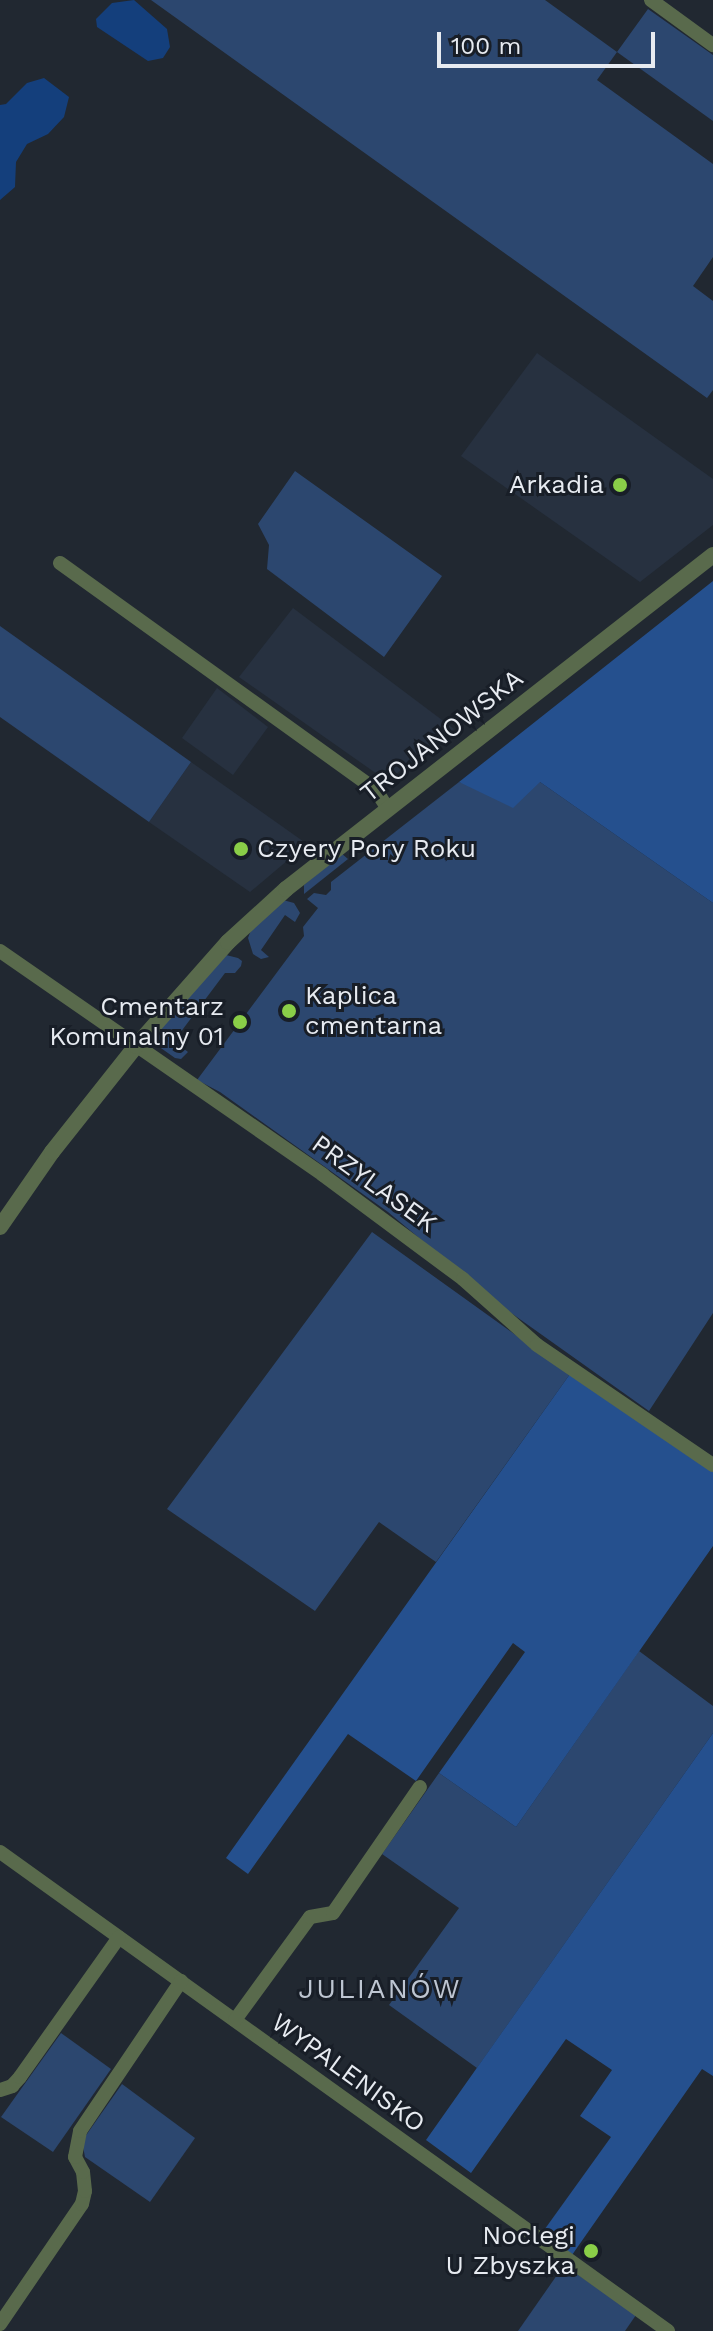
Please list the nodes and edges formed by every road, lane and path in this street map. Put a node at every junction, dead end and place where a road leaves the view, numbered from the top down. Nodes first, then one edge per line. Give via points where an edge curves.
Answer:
1 (651, 0) edge
2 (713, 45) edge
3 (713, 555) edge
4 (60, 563) dead end
5 (388, 809) junction
6 (0, 951) edge
7 (136, 1046) junction
8 (0, 1227) edge
9 (713, 1465) edge
10 (420, 1787) dead end
11 (0, 1852) edge
12 (119, 1937) junction
13 (181, 1981) junction
14 (235, 2020) junction
15 (0, 2090) edge
16 (0, 2324) edge
17 (668, 2331) edge

1 - 2 street
3 - 5 street, TROJANOWSKA
4 - 5 street via 376,790
5 - 7 street, TROJANOWSKA via 228,942
6 - 7 street, PRZYLASEK
7 - 8 street, TROJANOWSKA
7 - 9 street, PRZYLASEK via 463,1279 537,1345
10 - 14 street via 333,1913 310,1917
11 - 12 street, WYPALENISKO
12 - 13 street, WYPALENISKO
12 - 15 street via 20,2077
13 - 14 street, WYPALENISKO
13 - 16 street via 80,2131 75,2157 83,2172 82,2204
14 - 17 street, WYPALENISKO

